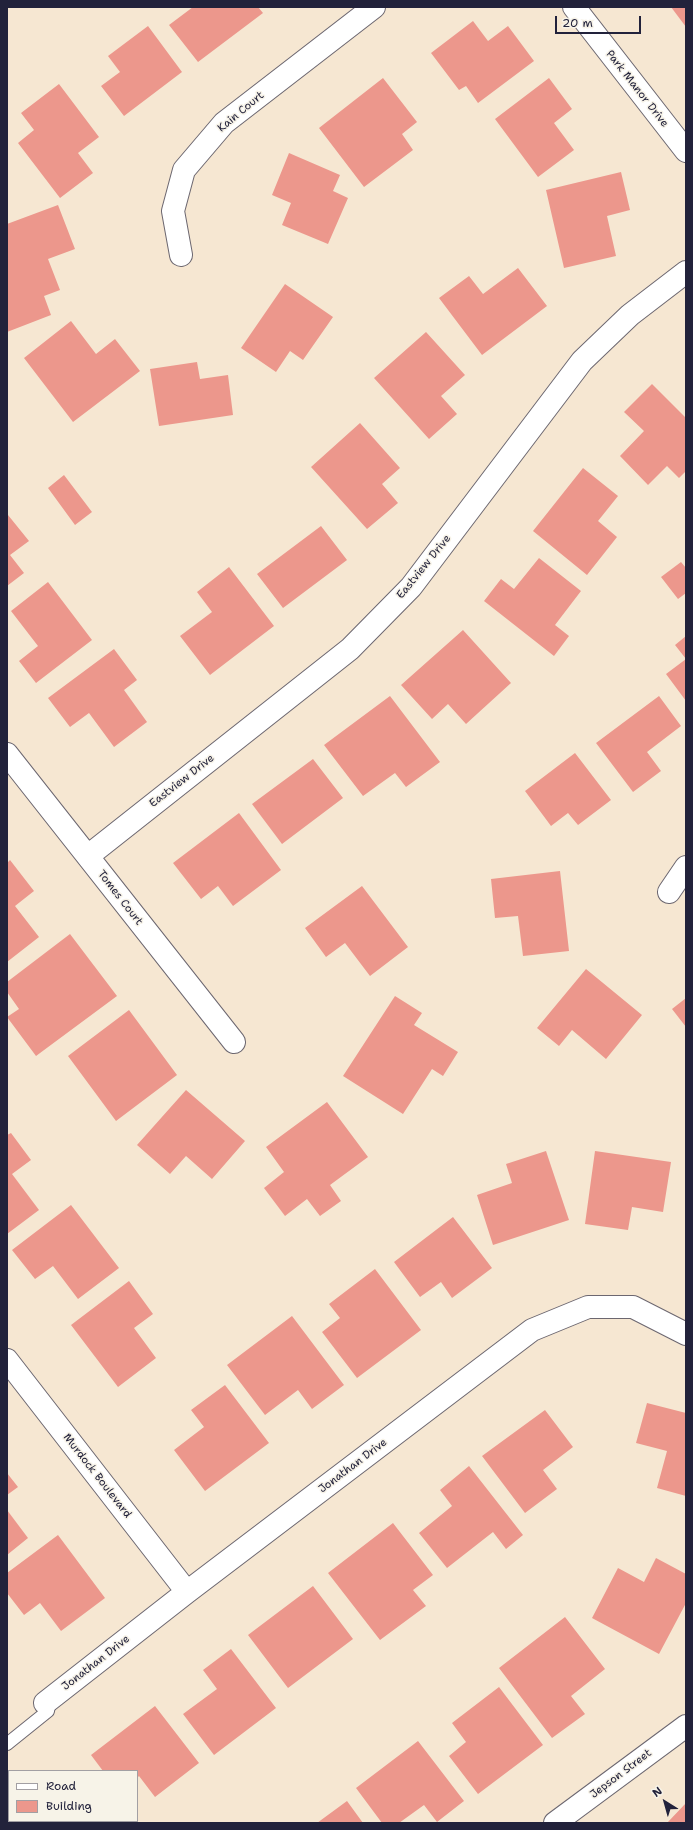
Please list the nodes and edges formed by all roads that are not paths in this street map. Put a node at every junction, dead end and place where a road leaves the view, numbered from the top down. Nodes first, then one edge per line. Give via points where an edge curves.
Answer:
1 (374, 7) edge
2 (574, 7) edge
3 (686, 151) edge
4 (181, 255) dead end
5 (686, 272) edge
6 (7, 754) edge
7 (88, 856) junction
8 (686, 867) edge
9 (669, 892) dead end
10 (234, 1042) dead end
11 (686, 1334) edge
12 (7, 1360) edge
13 (187, 1592) junction
14 (47, 1701) joint
15 (686, 1726) edge
16 (7, 1744) edge
17 (555, 1823) edge

1 - 4 street, Kain Court via 224,123 184,170 173,211
2 - 3 street, Park Manor Drive
5 - 7 street, Eastview Drive via 630,315 582,361 411,587 350,649
6 - 7 street, Tomes Court
7 - 10 street, Tomes Court
8 - 9 street
11 - 13 street, Jonathan Drive via 633,1307 588,1307 532,1330
12 - 13 street, Murdock Boulevard
13 - 14 street, Jonathan Drive
14 - 16 lane via 48,1711
15 - 17 street, Jepson Street

